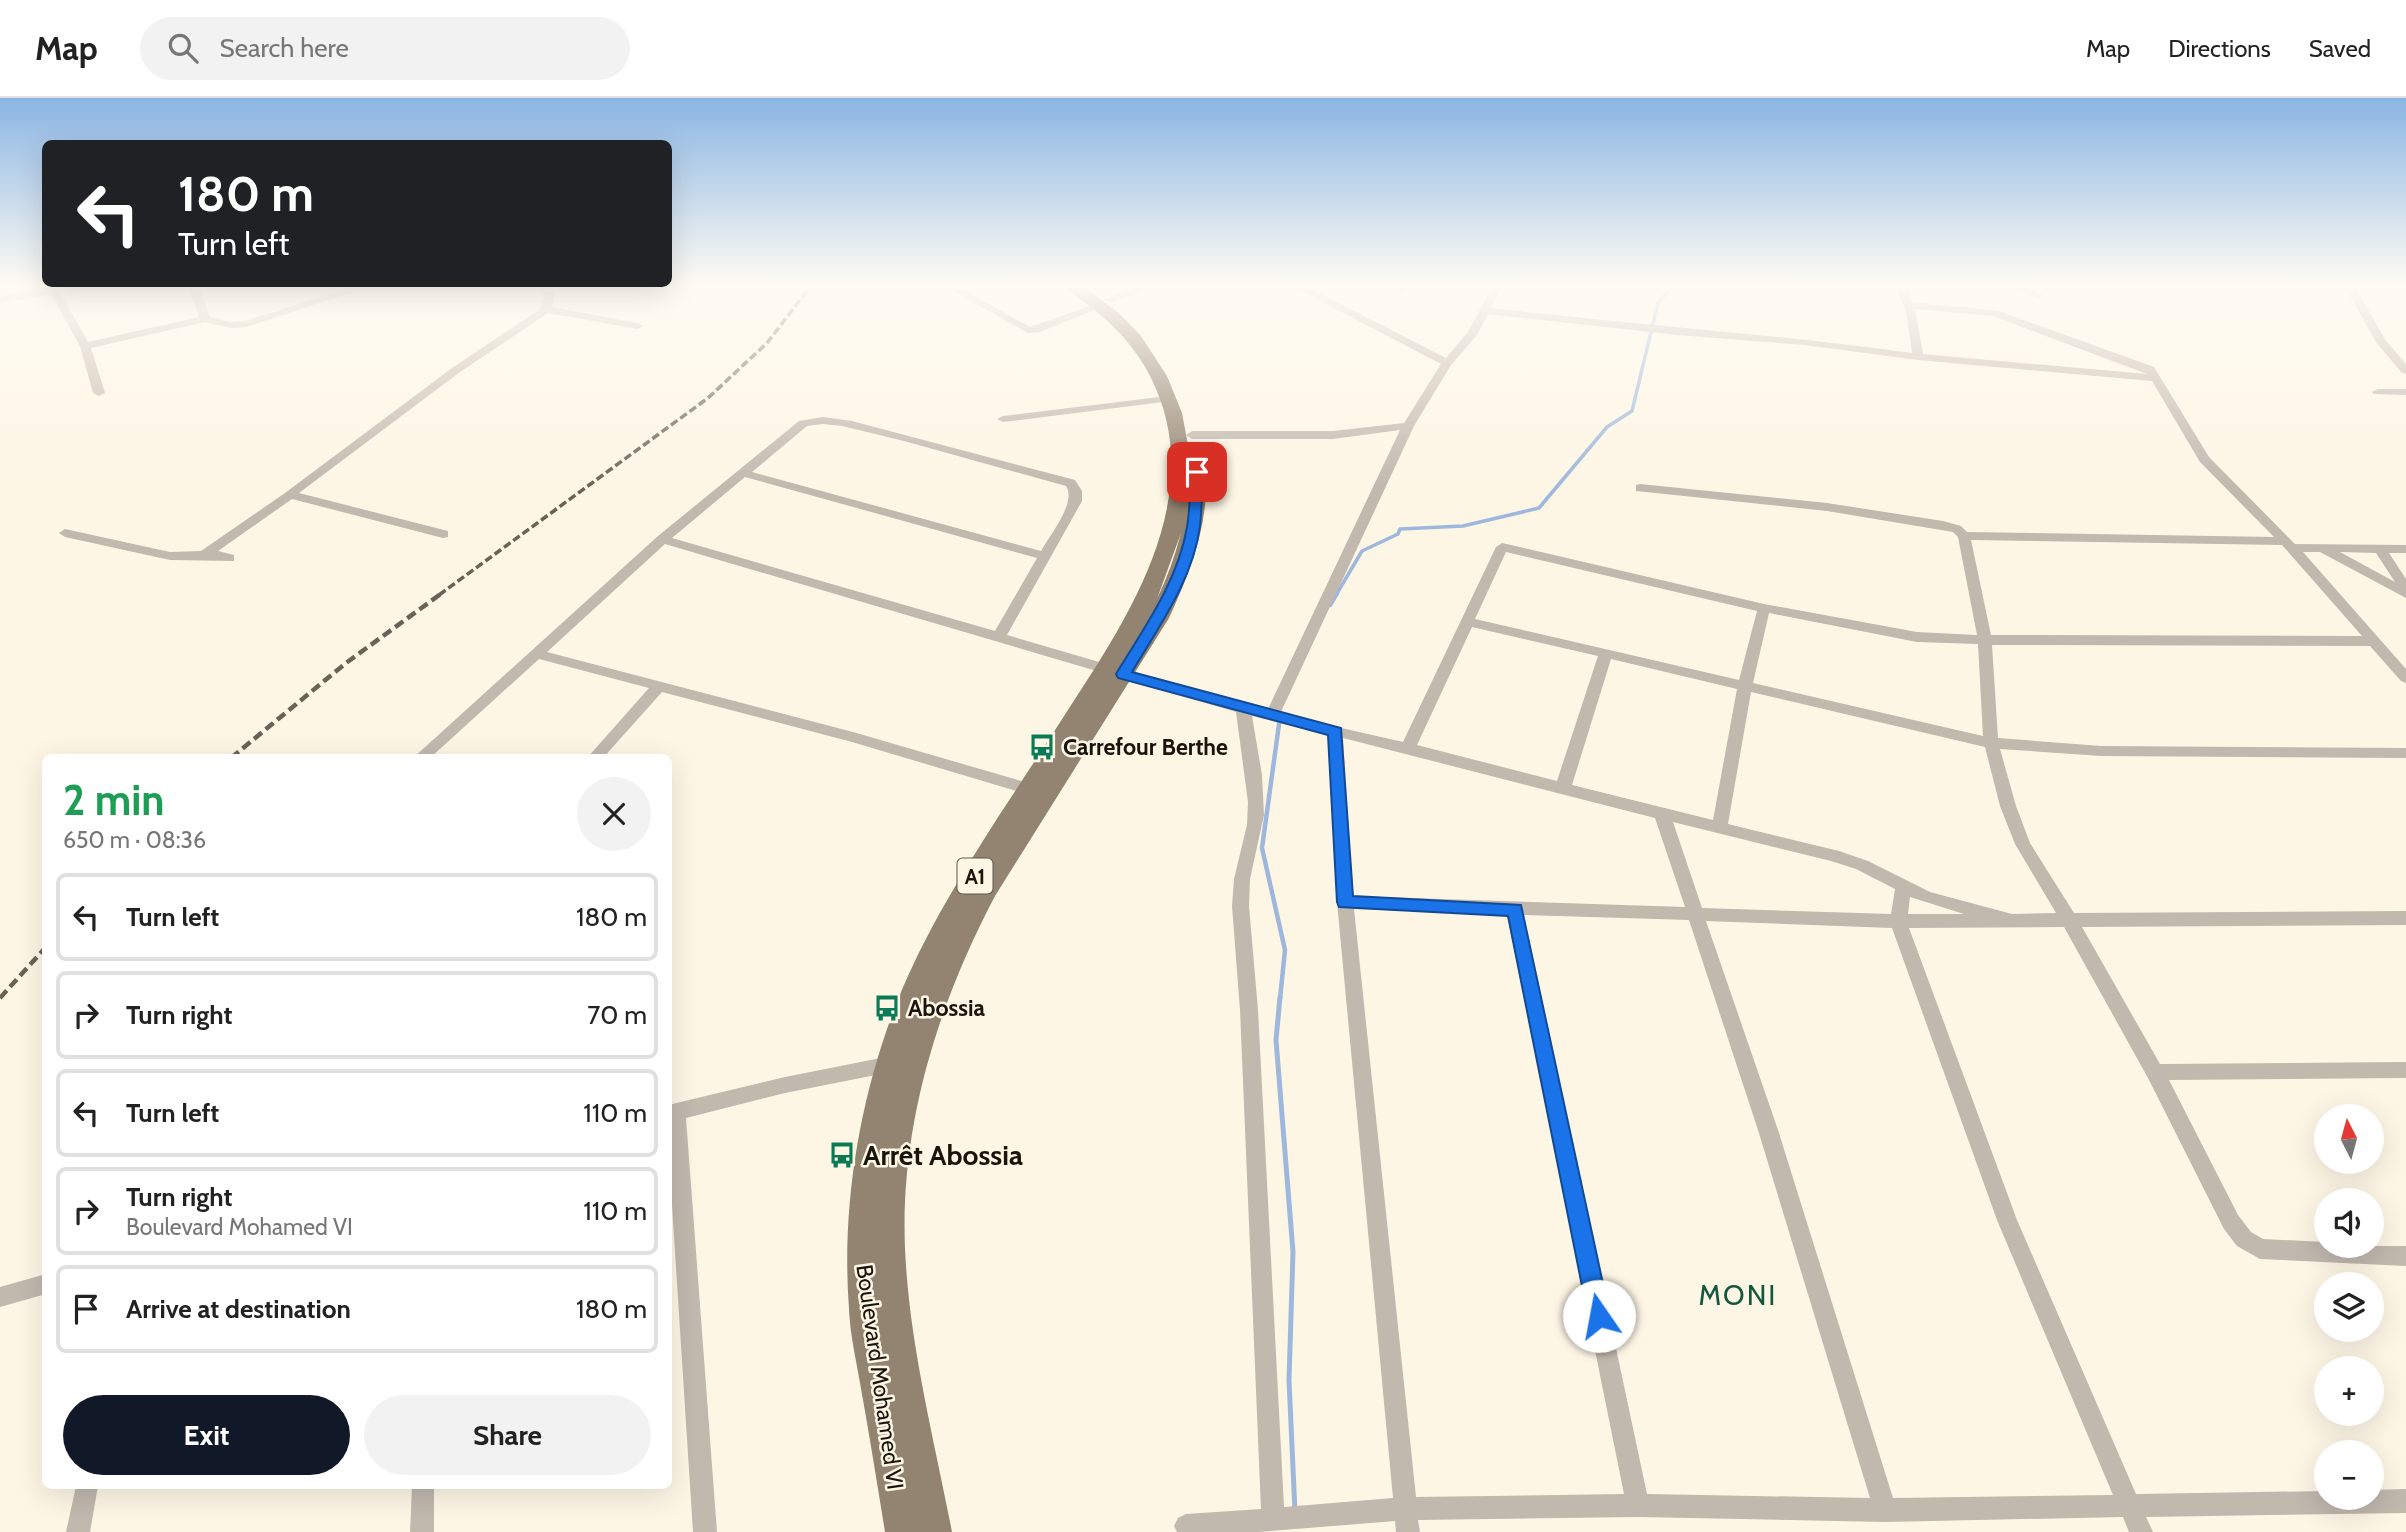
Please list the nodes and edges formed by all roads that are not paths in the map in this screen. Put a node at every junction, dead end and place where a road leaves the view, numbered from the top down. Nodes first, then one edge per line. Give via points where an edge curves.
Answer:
1 (87, 354) edge
2 (482, 354) edge
3 (1144, 354) edge
4 (1158, 354) edge
5 (1429, 354) edge
6 (1455, 354) edge
7 (1895, 354) edge
8 (1917, 354) edge
9 (2111, 354) edge
10 (2391, 354) edge
11 (1918, 357) junction
12 (1447, 363) junction
13 (2406, 371) edge
14 (2156, 378) junction
15 (2378, 392) dead end
16 (2406, 392) edge
17 (99, 393) dead end
18 (1167, 399) junction
19 (1003, 419) dead end
20 (1408, 426) junction
21 (1192, 435) junction
22 (743, 472) junction
23 (1640, 488) dead end
24 (291, 495) junction
25 (65, 533) dead end
26 (443, 534) dead end
27 (1964, 536) junction
28 (663, 540) junction
29 (2288, 545) junction
30 (2321, 548) junction
31 (2379, 548) junction
32 (2406, 549) edge
33 (204, 555) junction
34 (1045, 556) junction
35 (229, 558) dead end
36 (2406, 592) edge
37 (1764, 608) junction
38 (1466, 621) junction
39 (998, 638) junction
40 (1985, 640) junction
41 (2374, 641) junction
42 (1606, 653) junction
43 (538, 654) junction
44 (1114, 672) junction
45 (2406, 678) edge
46 (659, 686) junction
47 (1745, 686) junction
48 (1243, 708) junction
49 (1271, 716) junction
50 (1335, 732) junction
51 (1991, 743) junction
52 (1408, 748) junction
53 (2406, 752) edge
54 (425, 754) edge
55 (598, 754) edge
56 (1563, 788) junction
57 (1030, 789) junction
58 (1662, 814) junction
59 (1719, 828) junction
60 (1904, 886) junction
61 (1345, 902) junction
62 (1515, 910) junction
63 (1694, 913) junction
64 (2406, 918) edge
65 (2008, 919) junction
66 (2068, 919) junction
67 (1898, 921) junction
68 (891, 1064) junction
69 (2406, 1070) edge
70 (2155, 1072) junction
71 (672, 1113) edge
72 (2406, 1256) edge
73 (42, 1285) edge
74 (1, 1299) edge
75 (86, 1489) edge
76 (422, 1489) edge
77 (2406, 1501) edge
78 (1638, 1505) junction
79 (2131, 1507) junction
80 (1885, 1510) junction
81 (1273, 1519) junction
82 (1407, 1520) edge
83 (1186, 1526) dead end
84 (78, 1532) edge
85 (422, 1532) edge
86 (705, 1532) edge
87 (904, 1532) edge
88 (934, 1532) edge
89 (2141, 1532) edge

1 - 17 street
2 - 24 street
3 - 18 main road, Boulevard Mohamed VI / A1
4 - 21 main road, Boulevard Mohamed VI / A1 via 1182,400
5 - 12 street
6 - 12 street
7 - 11 street
8 - 11 street
9 - 14 street via 2150,369
10 - 13 street
11 - 14 street
12 - 20 street
14 - 29 street via 2204,459
15 - 16 street
18 - 19 street
18 - 44 main road, Boulevard Mohamed VI / A1 via 1181,455 1174,524 1150,596
20 - 21 street via 1333,435
20 - 49 street
21 - 44 main road, Boulevard Mohamed VI / A1 via 1198,490 1185,558 1168,600
22 - 28 street
22 - 34 street
22 - 34 street via 811,421 831,421 928,443 1071,483 1076,501
23 - 27 street via 1827,507 1943,526
24 - 26 street
24 - 33 street
25 - 33 street via 170,556
27 - 29 street
27 - 40 street
28 - 39 street
28 - 43 street
29 - 30 street
29 - 41 street
30 - 31 street
30 - 36 street
31 - 32 street
31 - 36 street
33 - 35 street
34 - 39 street
37 - 38 street via 1502,547
37 - 40 street via 1917,637
37 - 47 street
38 - 42 street
38 - 52 street
39 - 44 street
40 - 41 street
40 - 51 street
41 - 45 street
42 - 47 street
42 - 56 street
43 - 46 street
43 - 54 street
44 - 48 street
44 - 57 main road, Boulevard Mohamed VI / A1
44 - 88 main road, Boulevard Mohamed VI / A1 via 979,901 948,964 901,1109 891,1192 893,1303
46 - 55 street
46 - 57 street
47 - 51 street
47 - 59 street
48 - 49 street
48 - 81 street via 1256,814 1242,870 1241,908 1250,999
49 - 50 street
50 - 52 street
50 - 61 street
51 - 53 street via 2101,751
51 - 66 street via 2023,844
52 - 56 street
56 - 58 street
57 - 68 main road, Boulevard Mohamed VI / A1 via 927,960
58 - 59 street
58 - 63 street
59 - 60 street via 1862,865
60 - 65 street via 1926,897
60 - 67 street
61 - 62 street
61 - 82 street
62 - 63 street
62 - 78 street
63 - 67 street
63 - 80 street via 1768,1130
64 - 66 street
65 - 66 street
65 - 67 street
66 - 70 street
67 - 79 street via 2007,1220
68 - 71 street
68 - 87 main road, Boulevard Mohamed VI / A1 via 878,1110 862,1253 865,1312
69 - 70 street
70 - 72 street via 2231,1222 2244,1238 2260,1248
71 - 86 street
73 - 74 street
75 - 84 street
76 - 85 street
77 - 79 street
78 - 80 street
78 - 82 street
79 - 80 street
79 - 89 street
81 - 82 street
81 - 83 street

